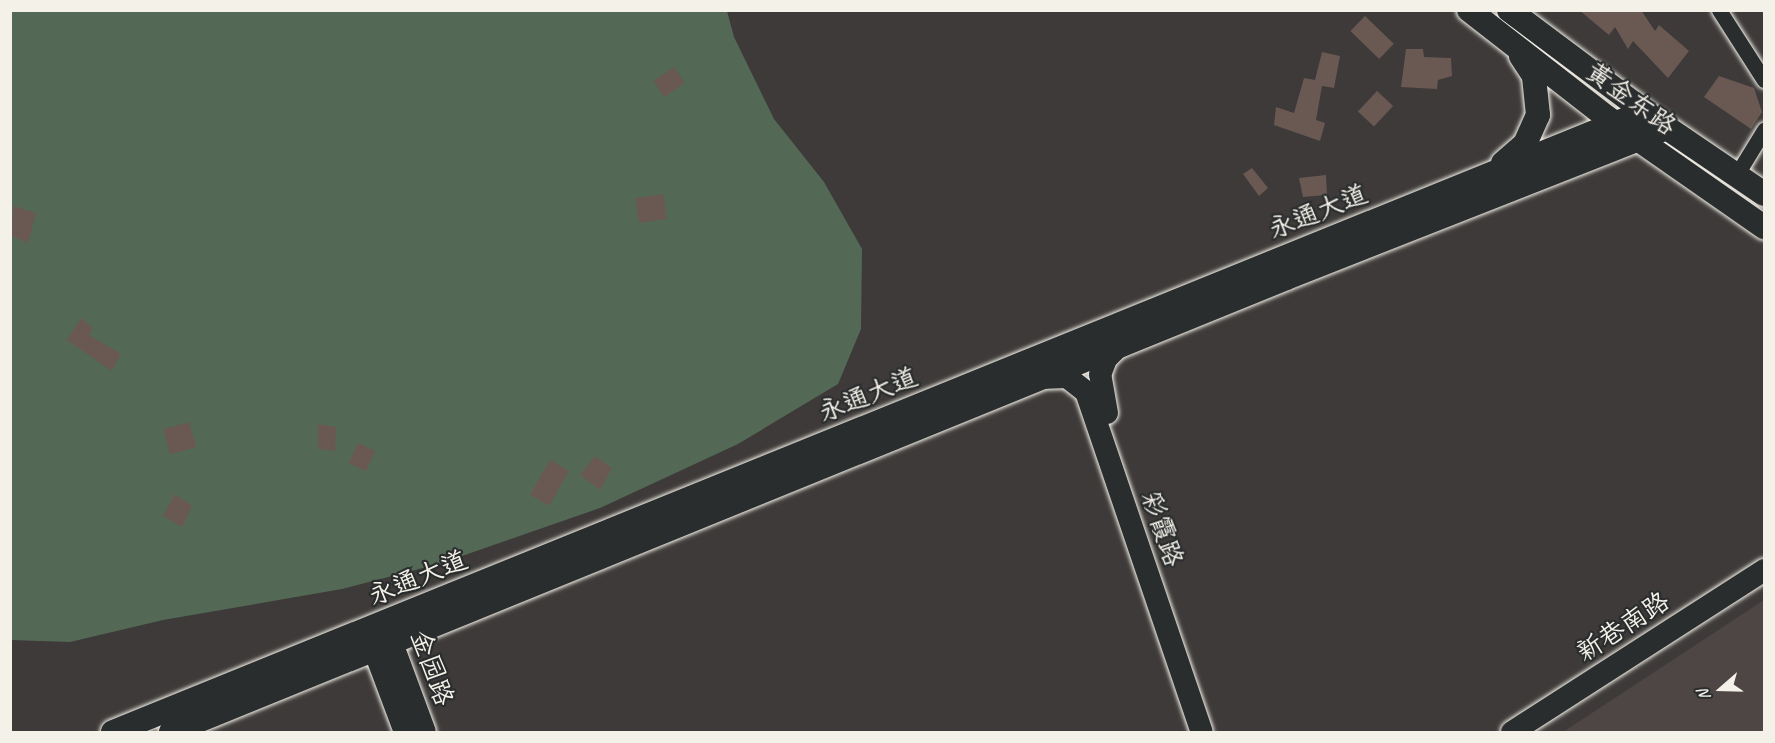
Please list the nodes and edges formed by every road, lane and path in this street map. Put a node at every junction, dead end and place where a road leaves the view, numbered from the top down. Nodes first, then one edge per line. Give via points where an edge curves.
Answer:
1 (1469, 10) edge
2 (1509, 10) edge
3 (1719, 10) edge
4 (1509, 43) junction
5 (1764, 80) edge
6 (1644, 112) junction
7 (1615, 123) junction
8 (1667, 128) junction
9 (1764, 130) edge
10 (1638, 139) junction
11 (1601, 153) junction
12 (1660, 154) junction
13 (1737, 174) junction
14 (1483, 177) junction
15 (1764, 194) edge
16 (1764, 227) edge
17 (1118, 347) junction
18 (1040, 379) junction
19 (1764, 570) edge
20 (1764, 585) edge
21 (425, 631) junction
22 (379, 637) junction
23 (337, 666) junction
24 (395, 680) junction
25 (113, 732) edge
26 (171, 732) edge
27 (405, 732) edge
28 (425, 732) edge
29 (1202, 732) edge
30 (1215, 732) edge
31 (1512, 732) edge
32 (1537, 732) edge

1 - 4 main road, 黄金东路
2 - 6 main road, 黄金东路
3 - 5 street
4 - 7 main road, 黄金东路
4 - 14 main road via 1534,76 1538,116 1525,144
6 - 7 main road, 永通大道
6 - 8 main road, 黄金东路
7 - 10 main road, 黄金东路
7 - 14 main road, 永通大道
8 - 10 main road, 永通大道
8 - 13 main road, 黄金东路
9 - 13 street
10 - 11 main road, 永通大道
10 - 12 main road, 黄金东路
11 - 12 main road via 1633,149
11 - 17 main road, 永通大道
12 - 16 main road, 黄金东路
13 - 15 main road, 黄金东路
14 - 22 main road, 永通大道
17 - 18 main road, 永通大道
17 - 30 main road, 彩霞路 via 1102,366 1101,395
18 - 21 main road, 永通大道
18 - 29 main road, 彩霞路 via 1067,377 1086,392
19 - 31 main road, 新巷南路
20 - 32 main road, 新巷南路
21 - 22 main road, 永通大道
21 - 24 main road via 409,648
22 - 23 main road, 永通大道
22 - 24 main road, 金园路
22 - 25 main road, 永通大道
23 - 24 main road via 367,667
23 - 26 main road, 永通大道
24 - 27 main road, 金园路
24 - 28 main road, 金园路

